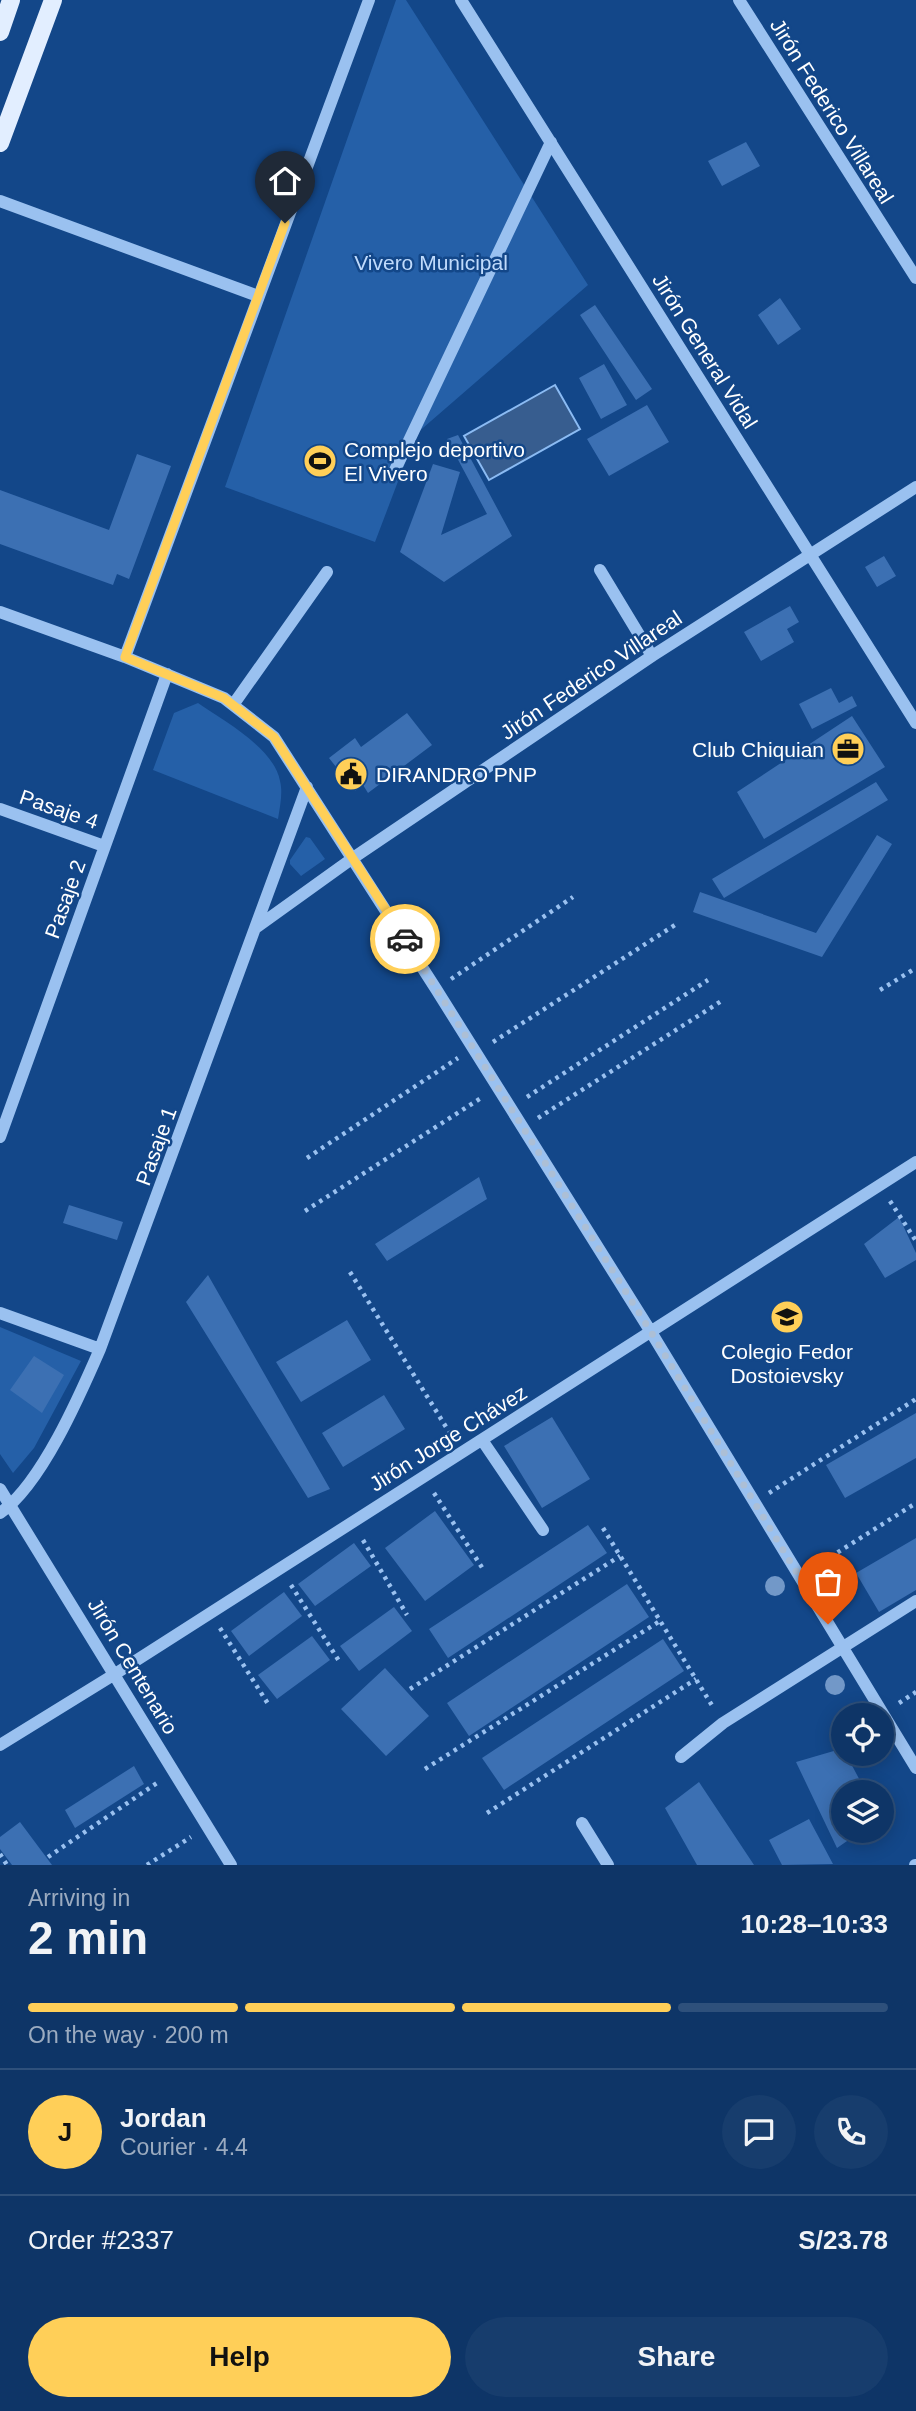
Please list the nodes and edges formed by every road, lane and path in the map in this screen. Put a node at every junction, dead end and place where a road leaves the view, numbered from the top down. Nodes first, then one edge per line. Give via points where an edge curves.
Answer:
1 (12, 0) edge
2 (53, 0) edge
3 (369, 0) edge
4 (461, 0) edge
5 (739, 0) edge
6 (0, 32) edge
7 (551, 142) junction
8 (0, 143) edge
9 (0, 201) edge
10 (916, 278) edge
11 (258, 296) junction
12 (395, 470) dead end
13 (916, 487) edge
14 (811, 556) junction
15 (600, 570) dead end
16 (327, 572) dead end
17 (0, 612) edge
18 (652, 656) junction
19 (125, 657) junction
20 (167, 674) junction
21 (233, 705) junction
22 (916, 723) edge
23 (307, 788) junction
24 (0, 808) edge
25 (104, 845) junction
26 (353, 858) junction
27 (573, 897) dead end
28 (678, 923) dead end
29 (257, 926) junction
30 (916, 968) edge
31 (708, 980) dead end
32 (436, 989) junction
33 (880, 990) dead end
34 (723, 1000) dead end
35 (474, 1050) junction
36 (498, 1087) junction
37 (510, 1108) junction
38 (522, 1127) junction
39 (0, 1137) edge
40 (307, 1158) dead end
41 (916, 1162) edge
42 (880, 1185) junction
43 (305, 1211) dead end
44 (916, 1241) edge
45 (350, 1272) dead end
46 (0, 1313) edge
47 (651, 1332) junction
48 (100, 1349) junction
49 (916, 1399) edge
50 (482, 1440) junction
51 (462, 1452) junction
52 (423, 1477) junction
53 (0, 1489) edge
54 (754, 1502) junction
55 (916, 1503) edge
56 (6, 1509) edge
57 (353, 1522) junction
58 (603, 1528) dead end
59 (543, 1530) dead end
60 (620, 1556) junction
61 (280, 1568) junction
62 (483, 1569) dead end
63 (799, 1576) junction
64 (916, 1601) edge
65 (211, 1613) junction
66 (407, 1615) dead end
67 (660, 1621) junction
68 (842, 1647) junction
69 (339, 1661) dead end
70 (115, 1674) junction
71 (696, 1679) junction
72 (410, 1689) dead end
73 (270, 1707) dead end
74 (723, 1723) junction
75 (0, 1745) edge
76 (681, 1757) dead end
77 (916, 1768) edge
78 (425, 1769) dead end
79 (174, 1772) junction
80 (487, 1813) dead end
81 (582, 1823) dead end
82 (207, 1826) junction
83 (0, 1854) edge
84 (48, 1857) dead end
85 (7, 1865) edge
86 (147, 1865) edge
87 (231, 1865) edge
88 (608, 1865) edge

1 - 6 main road
2 - 8 main road
3 - 11 street
4 - 7 street, Jirón General Vidal
5 - 10 street, Jirón Federico Villareal
7 - 12 street
7 - 14 street, Jirón General Vidal
9 - 11 street
11 - 19 street
13 - 14 street, Jirón Federico Villareal
14 - 18 street, Jirón Federico Villareal
14 - 22 street, Jirón General Vidal
15 - 18 street
16 - 21 street
17 - 19 street
18 - 26 street, Jirón Federico Villareal
19 - 20 street
20 - 21 street
20 - 25 street, Pasaje 2
21 - 23 street via 274,737
23 - 26 street
23 - 29 street, Pasaje 1
24 - 25 street, Pasaje 4
25 - 39 street, Pasaje 2
26 - 29 street, Jirón Federico Villareal
26 - 32 street
27 - 32 path
28 - 35 path
29 - 48 street, Pasaje 1
30 - 33 path
31 - 37 path
32 - 35 street
34 - 38 path
35 - 36 street
35 - 40 path
36 - 37 street
36 - 43 path
37 - 38 street
38 - 47 street
41 - 42 street, Jirón Jorge Chávez
42 - 44 path
42 - 47 street, Jirón Jorge Chávez
45 - 51 path
46 - 48 street
47 - 50 street, Jirón Jorge Chávez
47 - 54 street
48 - 56 street, Pasaje 1 via 78,1400 45,1457
49 - 54 path
50 - 51 street, Jirón Jorge Chávez
50 - 59 street
51 - 52 street, Jirón Jorge Chávez
52 - 57 street, Jirón Jorge Chávez
52 - 62 path
53 - 56 street, Jirón Centenario
54 - 63 street
55 - 63 path
56 - 70 street, Jirón Centenario
57 - 61 street, Jirón Jorge Chávez
57 - 66 path
58 - 60 path
60 - 67 path
60 - 72 path
61 - 65 street, Jirón Jorge Chávez
61 - 69 path
63 - 68 street
64 - 68 street
65 - 70 street, Jirón Jorge Chávez
65 - 73 path
67 - 71 path
67 - 78 path
68 - 74 street
68 - 77 street
70 - 75 street, Jirón Jorge Chávez
70 - 79 street, Jirón Centenario
71 - 74 path
71 - 80 path
74 - 76 street
79 - 82 street, Jirón Centenario
79 - 84 path
81 - 88 street
82 - 86 path
82 - 87 street, Jirón Centenario
83 - 85 path

